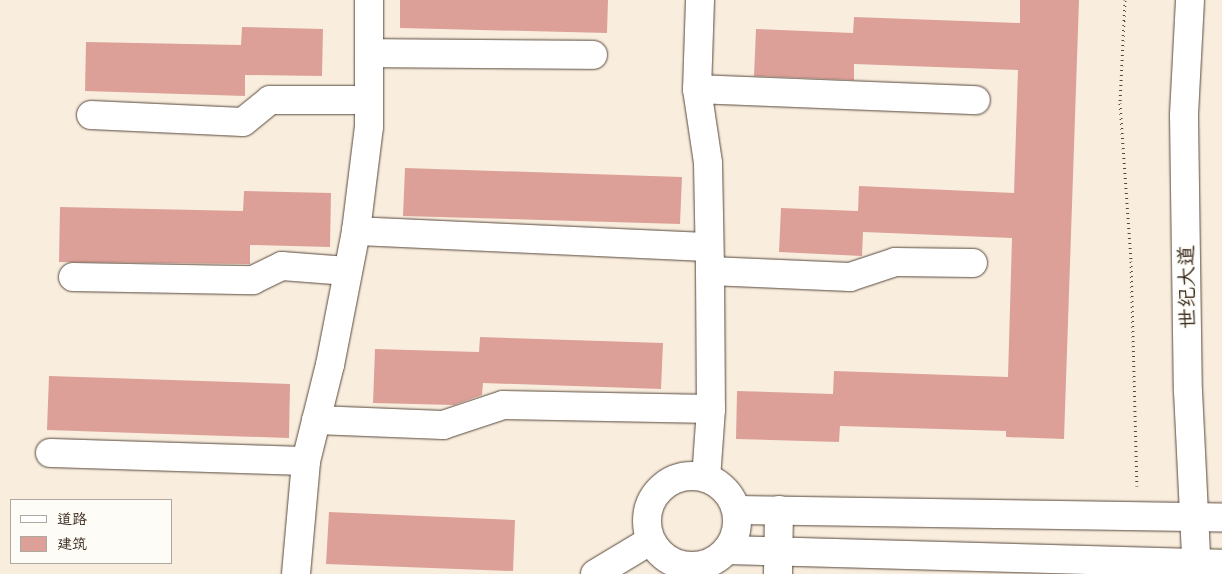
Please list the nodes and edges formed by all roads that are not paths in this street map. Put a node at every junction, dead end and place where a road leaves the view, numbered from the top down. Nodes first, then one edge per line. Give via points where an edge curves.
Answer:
1 (369, 0) edge
2 (700, 0) edge
3 (1190, 0) edge
4 (369, 53) junction
5 (594, 55) dead end
6 (696, 89) junction
7 (369, 100) junction
8 (976, 100) dead end
9 (91, 115) dead end
10 (356, 230) junction
11 (709, 259) junction
12 (973, 263) dead end
13 (347, 271) junction
14 (72, 277) dead end
15 (711, 409) junction
16 (316, 420) junction
17 (50, 453) dead end
18 (306, 460) junction
19 (706, 478) junction
20 (736, 510) junction
21 (779, 510) junction
22 (1194, 516) junction
23 (1222, 518) edge
24 (650, 541) junction
25 (727, 550) junction
26 (779, 563) edge
27 (1205, 567) edge
28 (296, 574) edge
29 (595, 574) edge

1 - 4 street
2 - 6 street
3 - 22 street, 世纪大道 via 1184,116
4 - 5 street
4 - 7 street
6 - 8 street
6 - 11 street via 708,163
7 - 9 street via 270,100 243,122
7 - 10 street via 369,127
10 - 11 street
10 - 13 street
11 - 12 street via 850,277 895,262
11 - 15 street
13 - 14 street via 282,266 252,280
13 - 16 street
15 - 16 street via 504,405 444,424
15 - 19 street
16 - 18 street
17 - 18 street
18 - 28 street
19 - 20 street via 725,490
19 - 24 street via 691,475 676,478 653,497 647,511
20 - 21 street
20 - 25 street via 735,538
21 - 22 street
21 - 26 street
22 - 23 street
22 - 27 street, 世纪大道
24 - 25 street via 672,562 686,566 709,563
24 - 29 street
25 - 26 street
26 - 27 street

